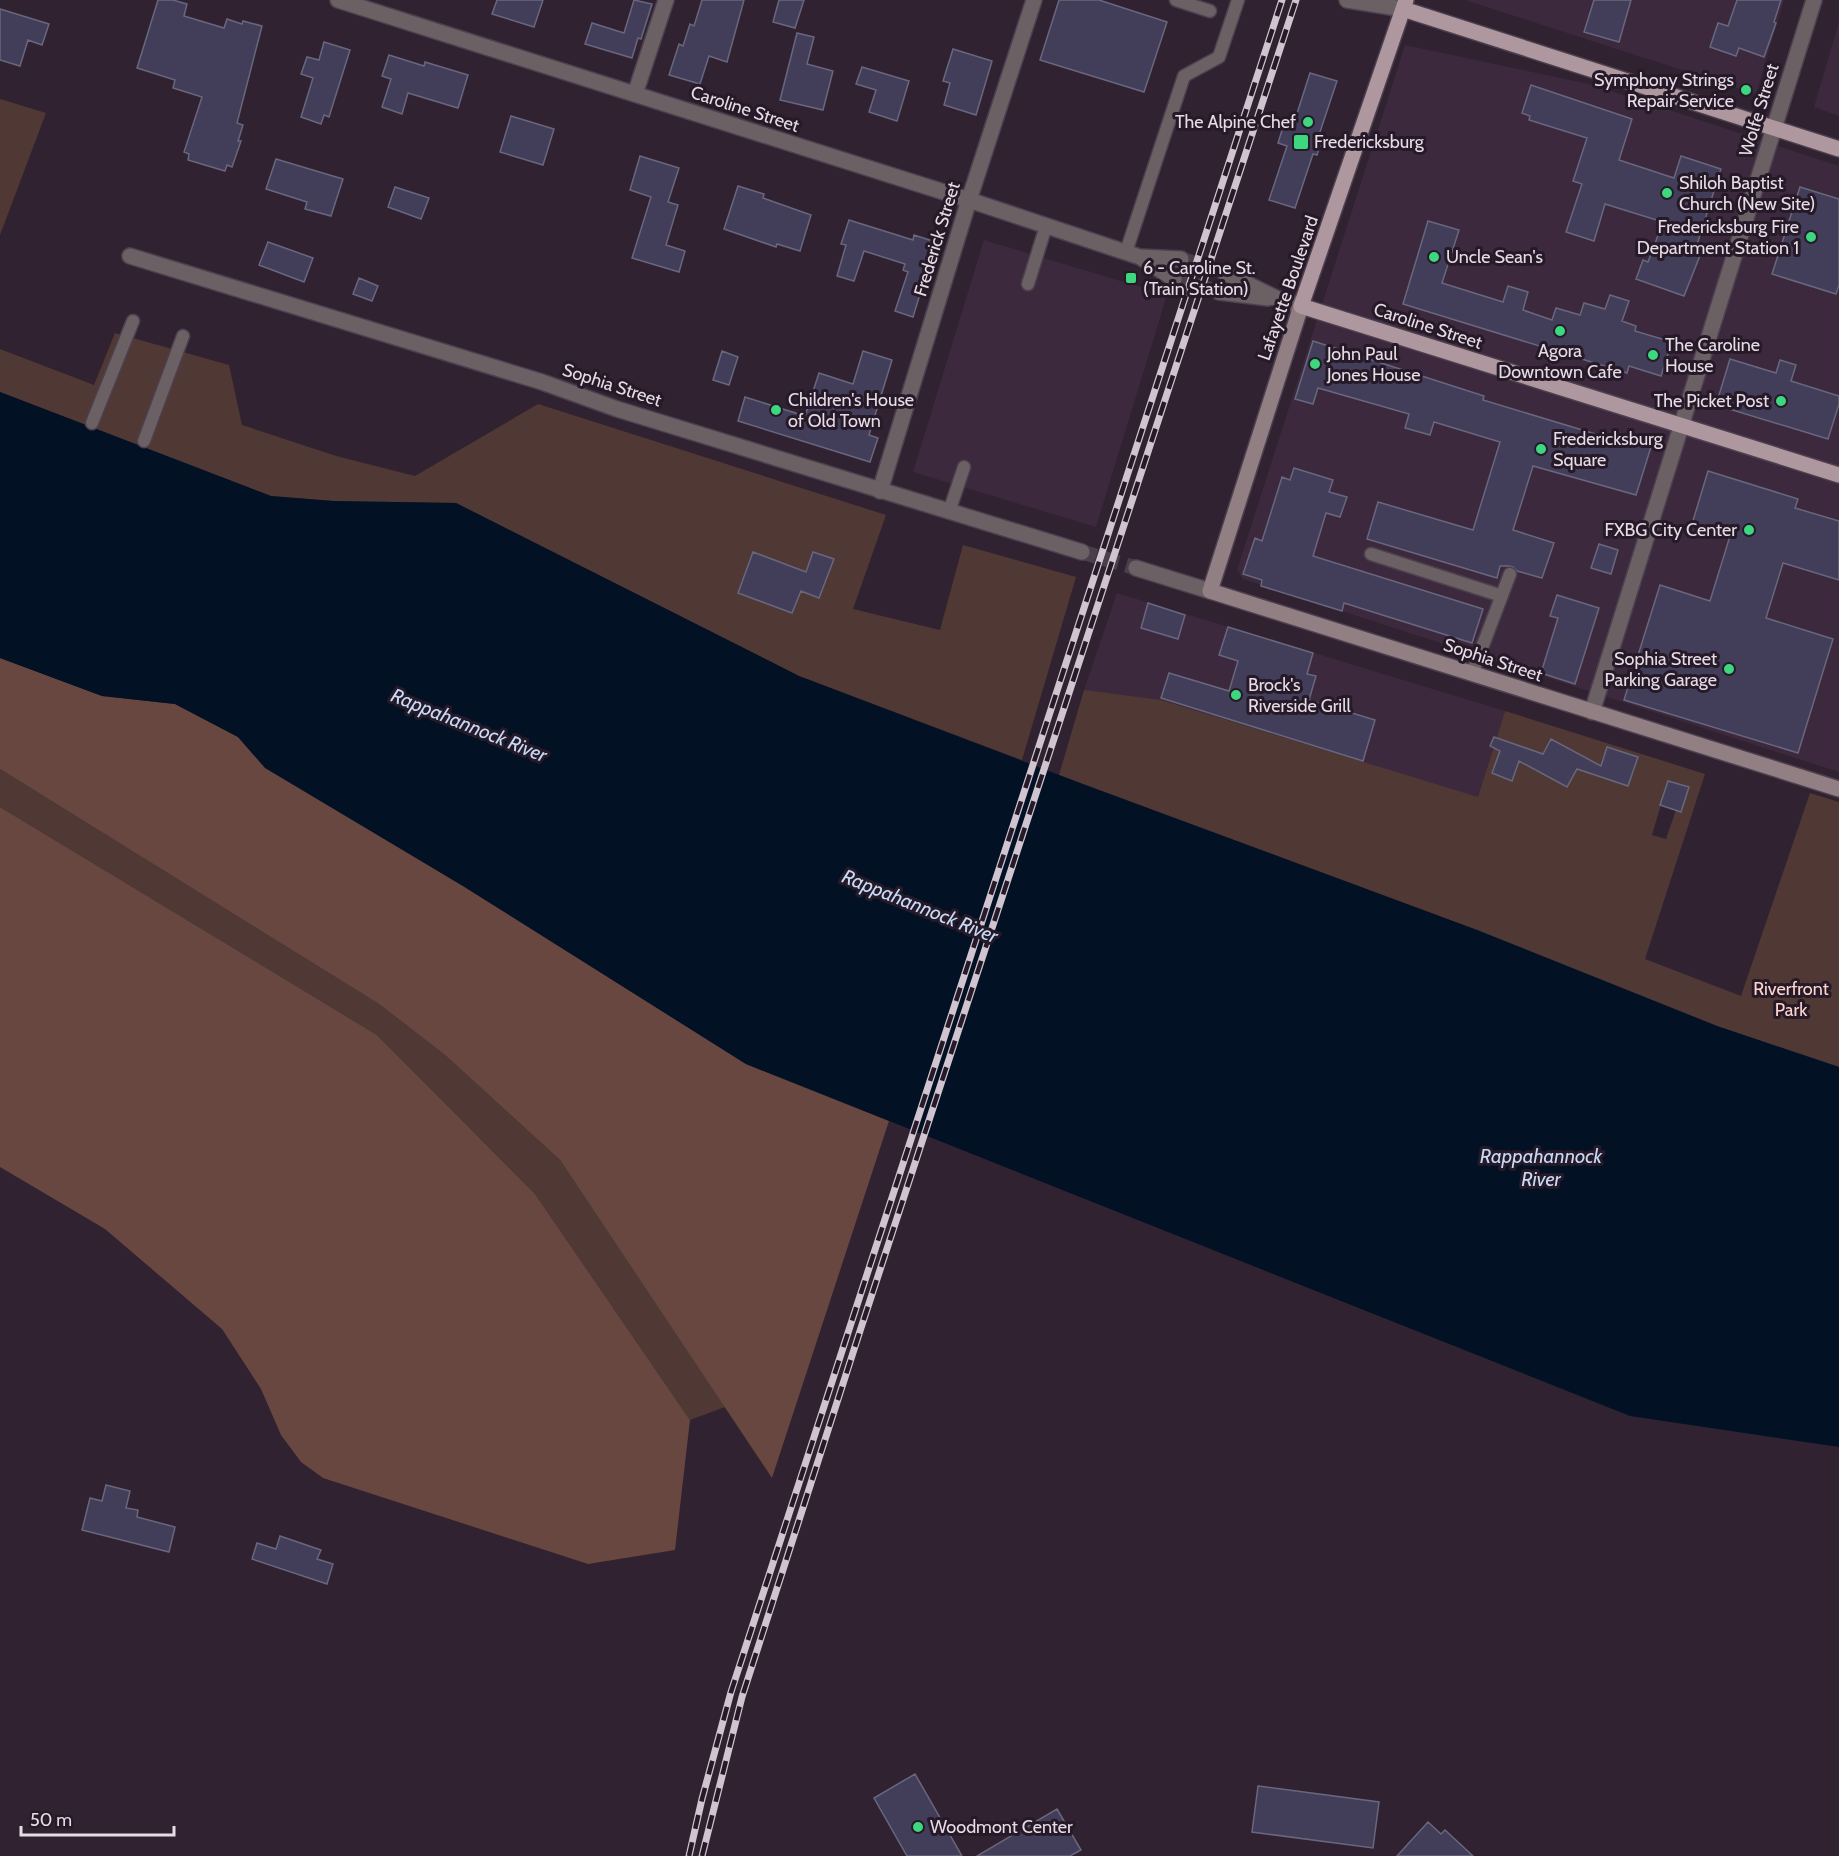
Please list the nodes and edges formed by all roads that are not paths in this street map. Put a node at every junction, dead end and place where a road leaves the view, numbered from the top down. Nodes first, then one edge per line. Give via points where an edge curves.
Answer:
1 (338, 0) edge
2 (666, 0) edge
3 (1034, 0) edge
4 (1176, 0) edge
5 (1238, 0) edge
6 (1347, 0) edge
7 (1814, 0) edge
8 (1375, 2) edge
9 (1405, 5) edge
10 (1210, 10) dead end
11 (635, 94) junction
12 (1774, 129) junction
13 (1839, 149) edge
14 (969, 200) junction
15 (1046, 226) junction
16 (1133, 255) junction
17 (130, 256) dead end
18 (1181, 259) tunnel mouth
19 (1225, 273) tunnel mouth
20 (1174, 279) tunnel mouth
21 (1028, 284) dead end
22 (1219, 292) tunnel mouth
23 (1280, 300) junction
24 (1301, 306) junction
25 (133, 321) dead end
26 (183, 336) dead end
27 (92, 423) dead end
28 (1681, 426) junction
29 (144, 441) dead end
30 (964, 467) dead end
31 (1839, 475) edge
32 (880, 491) junction
33 (950, 512) junction
34 (1082, 552) tunnel mouth
35 (1371, 554) dead end
36 (1136, 568) tunnel mouth
37 (1510, 574) dead end
38 (1210, 591) junction
39 (1502, 596) junction
40 (1472, 674) junction
41 (1592, 712) junction
42 (1839, 789) edge

1 - 11 street, Caroline Street
2 - 11 street
3 - 14 street, Frederick Street
4 - 10 lane
5 - 16 lane via 1219,57 1184,76
6 - 8 street
7 - 12 street, Wolfe Street
8 - 9 street
9 - 12 main road
9 - 24 main road, Lafayette Boulevard
11 - 14 street, Caroline Street
12 - 13 main road
12 - 28 street, Wolfe Street
14 - 15 street, Caroline Street
14 - 32 street, Frederick Street
15 - 16 street, Caroline Street
15 - 21 lane
16 - 18 street, Caroline Street
16 - 20 street, Caroline Street
17 - 32 street, Sophia Street
19 - 23 street, Caroline Street
22 - 23 street, Caroline Street
23 - 24 street, Caroline Street
24 - 28 main road, Caroline Street
24 - 38 main road, Lafayette Boulevard
25 - 27 lane
26 - 29 lane
28 - 31 main road, Caroline Street
28 - 41 street, Wolfe Street
30 - 33 lane
32 - 33 street, Sophia Street
33 - 34 street, Sophia Street
35 - 39 lane
36 - 38 street, Sophia Street
37 - 39 lane
38 - 40 main road, Sophia Street
39 - 40 lane
40 - 41 main road, Sophia Street
41 - 42 main road, Sophia Street

